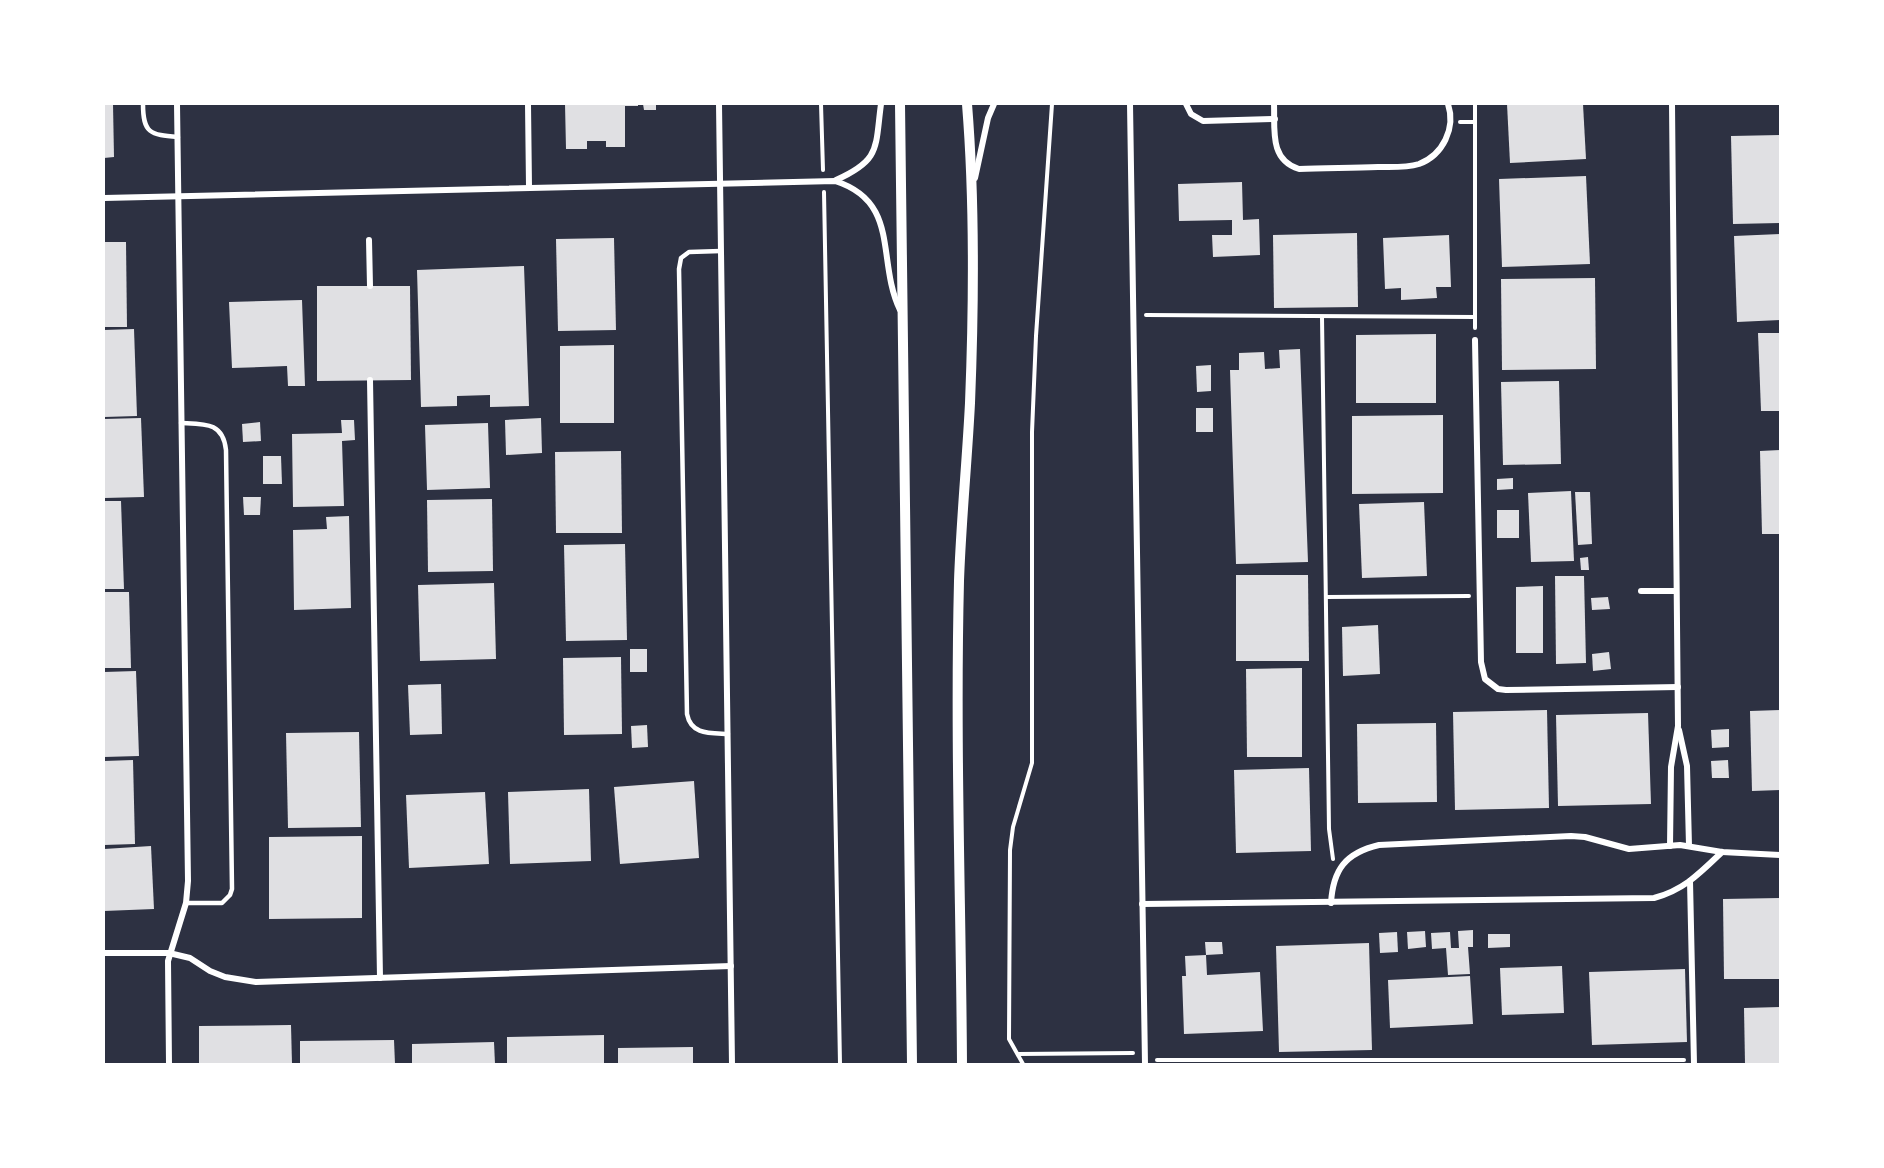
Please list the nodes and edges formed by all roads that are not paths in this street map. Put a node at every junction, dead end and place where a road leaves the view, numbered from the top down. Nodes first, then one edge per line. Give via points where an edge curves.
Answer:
1 (143, 104) edge
2 (177, 104) edge
3 (528, 104) edge
4 (719, 104) edge
5 (881, 104) edge
6 (900, 104) edge
7 (967, 104) edge
8 (994, 104) edge
9 (1130, 104) edge
10 (1186, 104) edge
11 (1274, 104) edge
12 (1448, 104) edge
13 (1672, 104) edge
14 (1275, 119) junction
15 (178, 137) junction
16 (835, 181) junction
17 (720, 183) junction
18 (529, 188) junction
19 (973, 191) junction
20 (178, 196) junction
21 (104, 198) edge
22 (369, 240) dead end
23 (721, 251) junction
24 (370, 286) dead end
25 (902, 313) junction
26 (1475, 340) road end
27 (370, 380) dead end
28 (181, 423) junction
29 (1641, 591) dead end
30 (1676, 591) junction
31 (1678, 687) junction
32 (1678, 726) junction
33 (728, 734) junction
34 (1670, 846) junction
35 (1689, 846) junction
36 (1722, 852) junction
37 (1780, 855) edge
38 (1690, 881) junction
39 (186, 903) junction
40 (1331, 903) junction
41 (1142, 904) junction
42 (104, 953) edge
43 (170, 953) junction
44 (731, 966) junction
45 (380, 978) junction
46 (1144, 1059) edge
47 (1694, 1062) edge
48 (170, 1065) edge
49 (732, 1065) edge
50 (912, 1065) edge
51 (962, 1065) edge

1 - 15 lane via 144,122 150,132
2 - 15 street
3 - 18 street
4 - 17 street
5 - 16 street via 870,159
6 - 25 street
7 - 19 street
8 - 19 street
9 - 41 street
10 - 14 street via 1191,114 1203,121
11 - 14 street
12 - 14 street via 1451,122 1444,144 1427,160 1405,167 1299,169 1276,149
13 - 30 street
15 - 20 street
16 - 17 street
16 - 25 street via 855,188 872,204 882,229 894,297
17 - 18 street
17 - 23 street
18 - 20 street
19 - 51 street via 972,349 959,583
20 - 21 street
20 - 28 street
22 - 24 street
23 - 33 street
23 - 33 lane via 689,252 681,258 679,269 687,714 690,724 699,731
25 - 50 street
26 - 31 street via 1485,679 1497,689
27 - 45 street
28 - 39 street
28 - 39 lane via 212,425 222,435 226,450 232,889 222,903
29 - 30 street
30 - 31 street
31 - 32 street
32 - 34 street via 1671,767
32 - 35 street via 1688,766
33 - 44 street
34 - 35 street
34 - 40 street via 1629,849 1571,836 1379,845 1353,855 1337,873
35 - 36 street
36 - 37 street
36 - 38 street
38 - 40 street via 1654,898
38 - 47 street
39 - 43 street
40 - 41 street
41 - 46 street
42 - 43 street
43 - 45 street via 242,981
43 - 48 street
44 - 45 street
44 - 49 street

